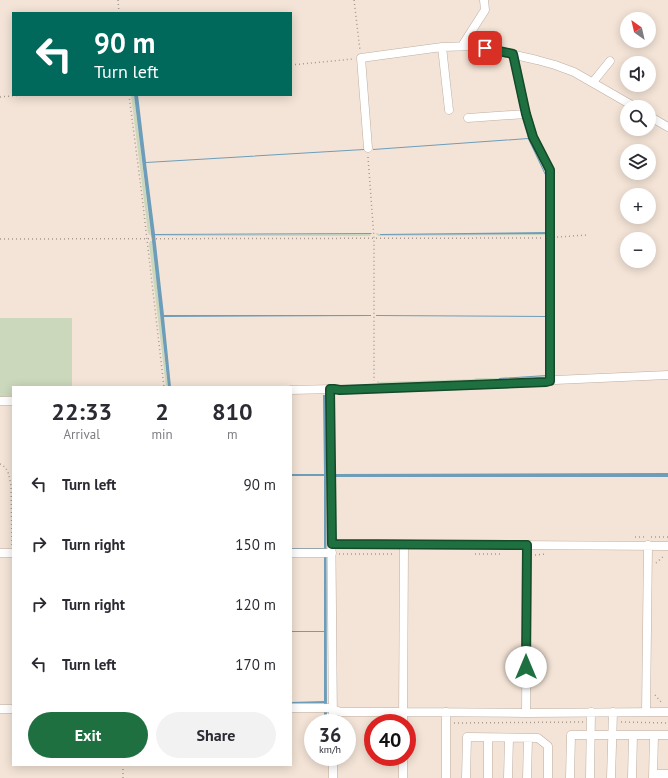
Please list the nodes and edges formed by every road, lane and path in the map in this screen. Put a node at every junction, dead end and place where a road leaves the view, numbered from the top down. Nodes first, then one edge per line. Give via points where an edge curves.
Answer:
1 (118, 0) edge
2 (354, 0) edge
3 (484, 0) edge
4 (120, 12) edge
5 (462, 46) junction
6 (442, 47) junction
7 (513, 54) junction
8 (361, 58) junction
9 (610, 60) dead end
10 (292, 65) edge
11 (593, 82) junction
12 (12, 96) edge
13 (129, 96) edge
14 (0, 97) edge
15 (623, 100) edge
16 (449, 110) dead end
17 (526, 114) junction
18 (468, 118) dead end
19 (656, 120) edge
20 (668, 127) edge
21 (368, 148) joint
22 (587, 236) dead end
23 (147, 238) junction
24 (374, 238) junction
25 (550, 238) junction
26 (0, 239) edge
27 (668, 375) edge
28 (550, 381) junction
29 (164, 386) edge
30 (330, 389) junction
31 (374, 389) junction
32 (292, 390) edge
33 (0, 401) edge
34 (12, 401) edge
35 (0, 464) edge
36 (12, 530) edge
37 (404, 545) junction
38 (527, 545) junction
39 (648, 546) junction
40 (668, 546) edge
41 (332, 549) junction
42 (0, 553) edge
43 (12, 553) edge
44 (292, 553) edge
45 (668, 555) edge
46 (656, 563) dead end
47 (655, 695) dead end
48 (668, 703) edge
49 (292, 708) edge
50 (0, 709) edge
51 (12, 709) edge
52 (333, 710) junction
53 (403, 712) junction
54 (446, 712) junction
55 (591, 712) junction
56 (613, 712) junction
57 (646, 712) junction
58 (668, 712) edge
59 (526, 713) junction
60 (333, 714) edge
61 (589, 722) dead end
62 (621, 722) dead end
63 (668, 723) edge
64 (452, 725) dead end
65 (591, 735) junction
66 (612, 735) junction
67 (633, 735) junction
68 (654, 735) junction
69 (668, 735) edge
70 (488, 738) junction
71 (509, 738) junction
72 (528, 738) junction
73 (123, 766) edge
74 (333, 766) edge
75 (403, 766) edge
76 (668, 774) edge
77 (653, 776) edge
78 (123, 778) edge
79 (333, 778) edge
80 (403, 778) edge
81 (446, 778) edge
82 (466, 778) edge
83 (488, 778) edge
84 (508, 778) edge
85 (528, 778) edge
86 (548, 778) edge
87 (570, 778) edge
88 (590, 778) edge
89 (612, 778) edge
90 (632, 778) edge

1 - 4 path
2 - 8 path
3 - 5 street via 485,10
5 - 6 street
5 - 7 street via 475,46
6 - 8 street
6 - 16 street
7 - 11 street via 555,65
7 - 17 street
8 - 10 path
8 - 21 street
9 - 11 street
11 - 15 street
12 - 14 path
13 - 23 path
17 - 18 street
17 - 25 street via 533,137 550,170
19 - 20 street
21 - 24 path
22 - 25 path
23 - 24 path
23 - 26 path
23 - 29 path
24 - 25 path
24 - 31 path
25 - 28 street
27 - 28 street
28 - 31 street
30 - 31 street
30 - 32 street
30 - 41 street
33 - 34 street
35 - 36 path via 8,472
37 - 38 street
37 - 41 street
37 - 53 street
38 - 39 street
38 - 59 street
39 - 40 street
39 - 57 street
41 - 44 street
41 - 52 street
42 - 43 street
45 - 46 path
47 - 48 path via 662,703
49 - 52 street
50 - 51 street
52 - 53 street
52 - 60 street
53 - 54 street
54 - 59 street
54 - 81 street
55 - 56 street
55 - 59 street
55 - 65 street
56 - 57 street
56 - 66 street
57 - 58 street
61 - 64 path via 455,722
62 - 63 path
65 - 66 street
65 - 87 street via 571,735
65 - 88 street
66 - 67 street
66 - 89 street
67 - 68 street
67 - 90 street
68 - 69 street
68 - 77 street
70 - 71 street
70 - 82 street via 467,738
70 - 83 street
71 - 72 street
71 - 84 street
72 - 85 street
72 - 86 street via 538,738 548,746
73 - 78 path
74 - 79 street
75 - 80 street
76 - 77 street

